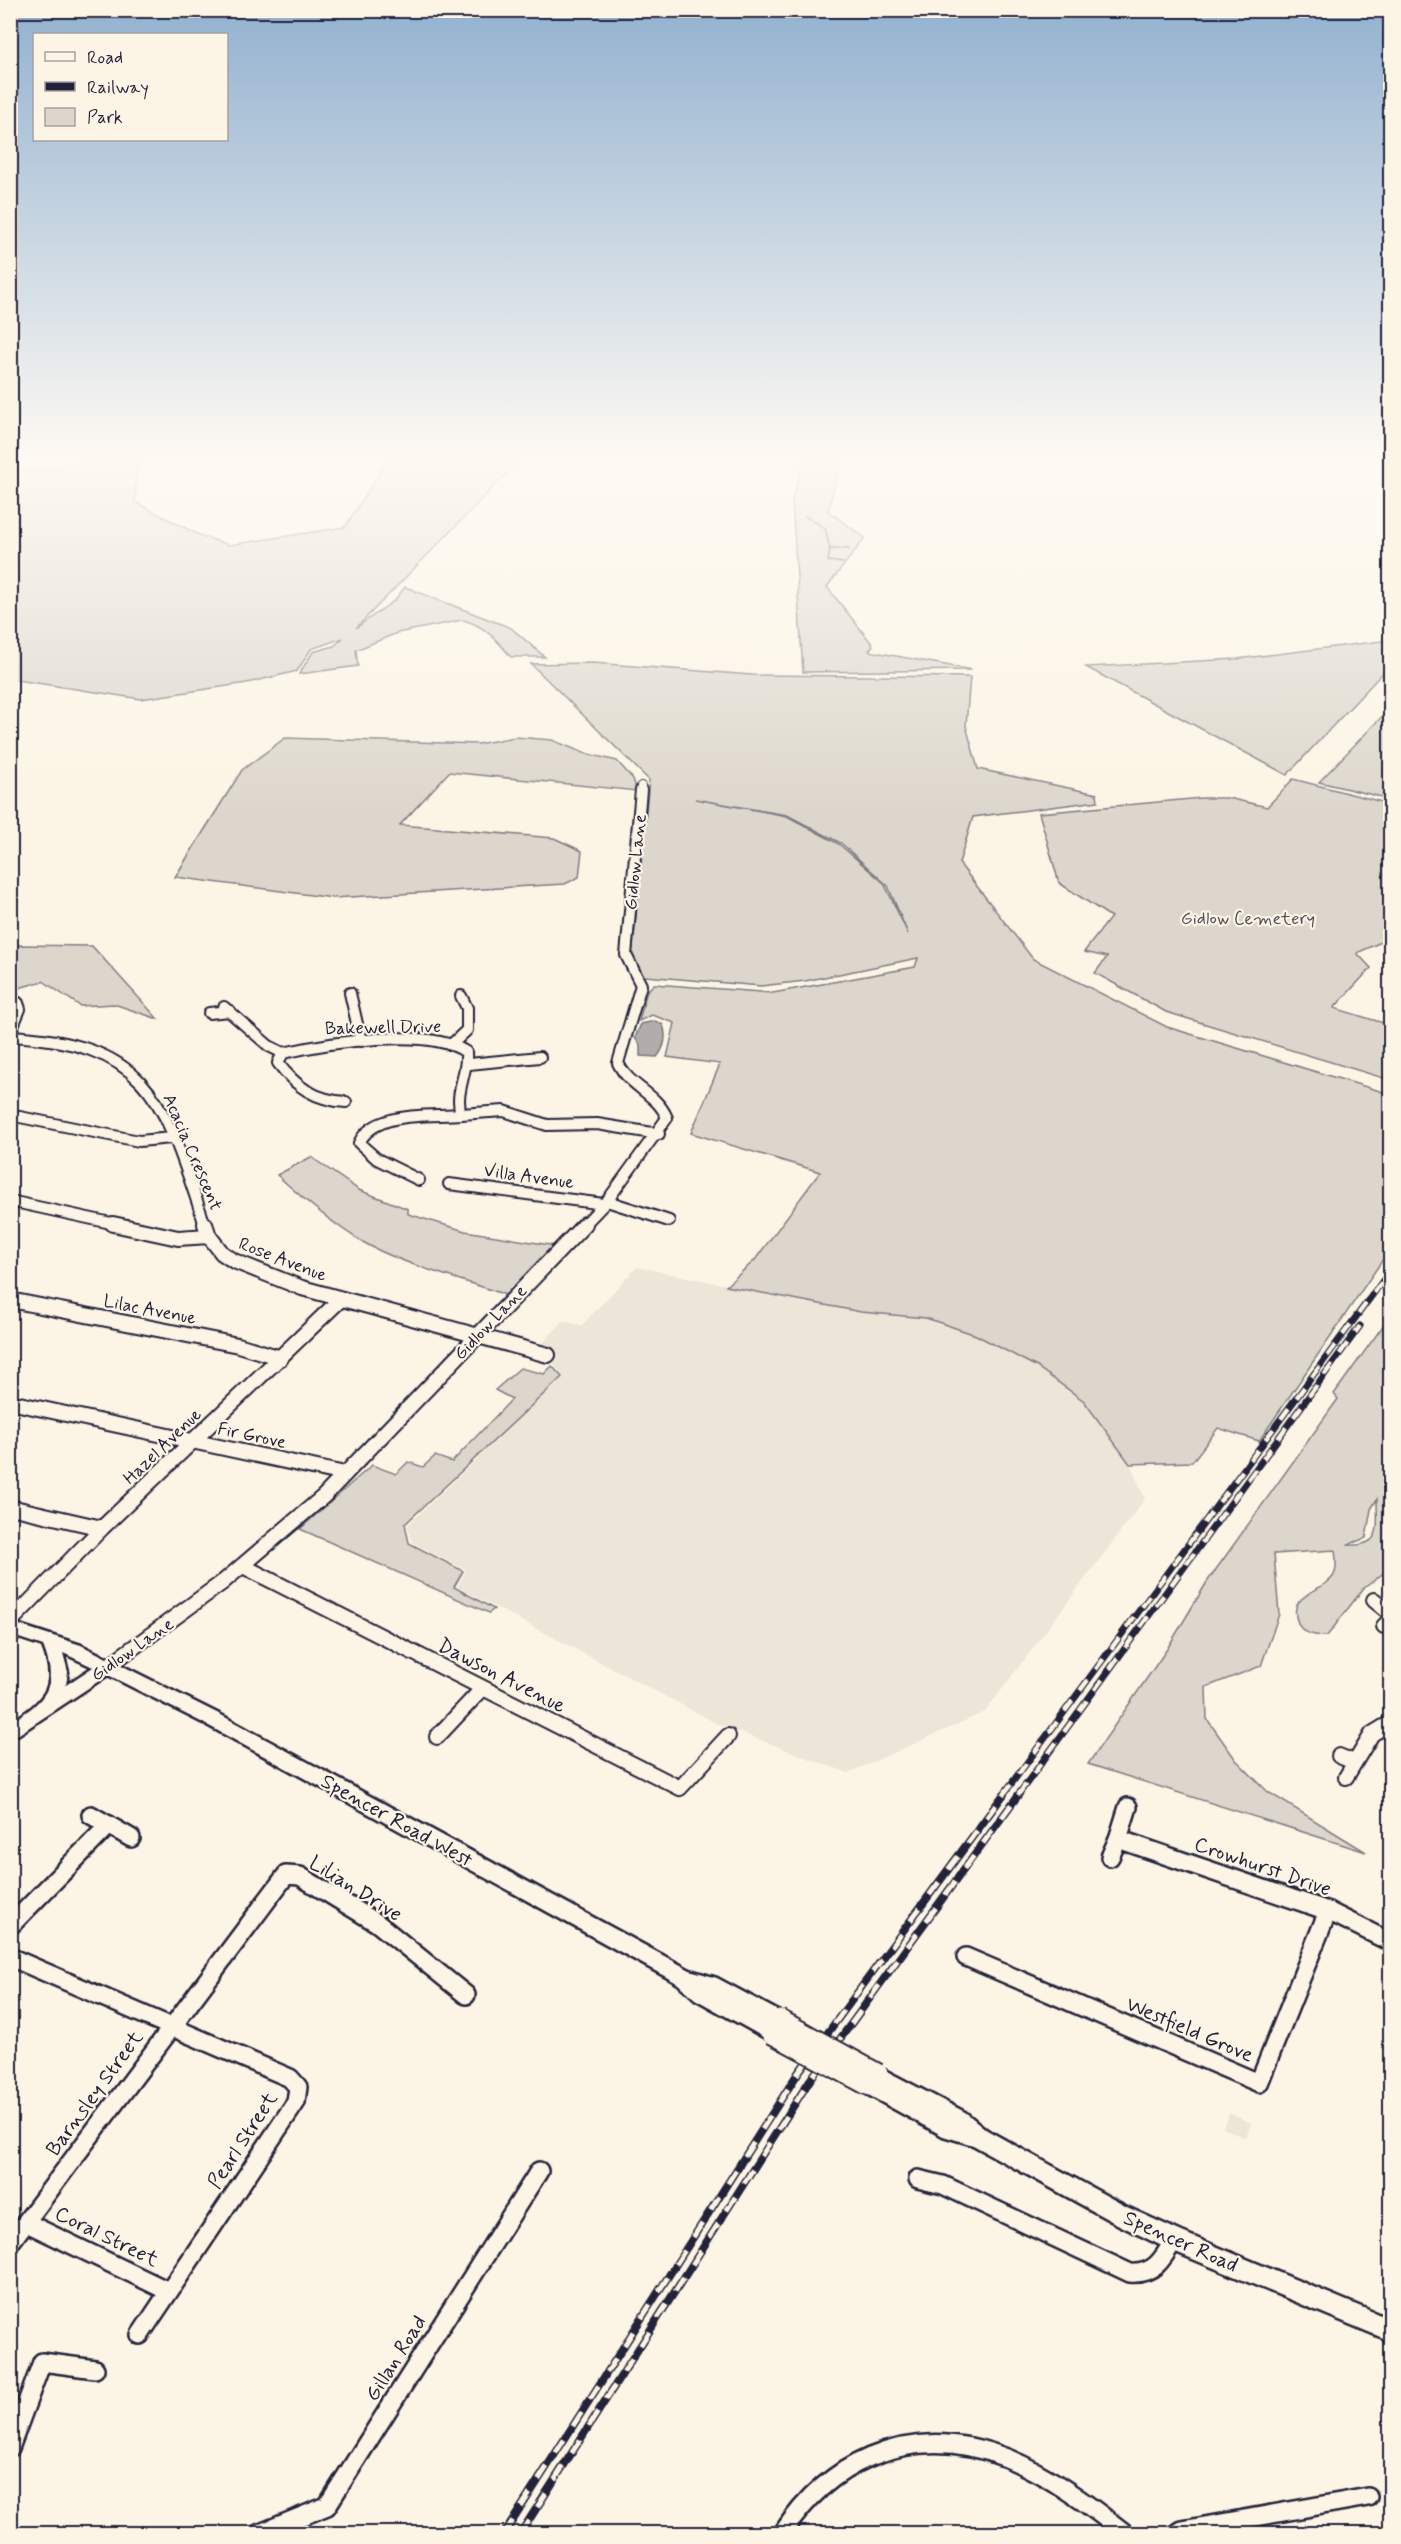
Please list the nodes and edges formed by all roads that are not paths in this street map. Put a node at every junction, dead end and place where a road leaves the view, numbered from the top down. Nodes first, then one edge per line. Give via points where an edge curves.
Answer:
1 (641, 786) dead end
2 (350, 993) dead end
3 (461, 996) dead end
4 (10, 998) edge
5 (209, 1013) dead end
6 (10, 1034) edge
7 (361, 1041) junction
8 (453, 1043) junction
9 (283, 1053) junction
10 (540, 1057) dead end
11 (469, 1064) junction
12 (346, 1102) dead end
13 (460, 1114) junction
14 (10, 1115) edge
15 (659, 1134) junction
16 (172, 1138) junction
17 (419, 1180) dead end
18 (449, 1184) dead end
19 (10, 1201) edge
20 (605, 1202) junction
21 (668, 1221) dead end
22 (209, 1236) junction
23 (341, 1299) junction
24 (10, 1300) edge
25 (478, 1335) junction
26 (548, 1355) dead end
27 (281, 1358) junction
28 (10, 1402) edge
29 (193, 1441) junction
30 (345, 1474) junction
31 (10, 1507) edge
32 (102, 1528) junction
33 (243, 1566) junction
34 (1374, 1600) dead end
35 (1388, 1620) edge
36 (10, 1622) edge
37 (10, 1628) edge
38 (49, 1640) junction
39 (108, 1665) junction
40 (482, 1689) junction
41 (47, 1707) junction
42 (1390, 1724) edge
43 (10, 1733) edge
44 (728, 1736) dead end
45 (437, 1737) dead end
46 (1339, 1756) dead end
47 (1354, 1762) junction
48 (1346, 1777) dead end
49 (1128, 1807) dead end
50 (91, 1815) dead end
51 (108, 1825) junction
52 (131, 1838) dead end
53 (1118, 1839) junction
54 (1110, 1857) dead end
55 (1328, 1911) junction
56 (10, 1926) edge
57 (1390, 1942) edge
58 (10, 1957) edge
59 (966, 1957) dead end
60 (466, 1995) dead end
61 (170, 2028) junction
62 (873, 2080) joint
63 (539, 2171) dead end
64 (918, 2179) dead end
65 (27, 2223) junction
66 (1174, 2240) junction
67 (10, 2243) edge
68 (168, 2290) junction
69 (1390, 2330) edge
70 (140, 2335) dead end
71 (95, 2369) dead end
72 (10, 2448) edge
73 (1368, 2497) dead end
74 (258, 2534) edge
75 (783, 2534) edge
76 (1126, 2534) edge
77 (1176, 2534) edge

1 - 15 street, Gidlow Lane via 626,955 641,985 618,1063 626,1078 662,1105 667,1118
2 - 7 street
3 - 8 street via 467,1008 467,1030
4 - 6 street via 20,1009
5 - 9 street via 227,1009 269,1046
6 - 16 street, Acacia Crescent via 70,1042 121,1063 151,1093
7 - 8 street, Bakewell Drive via 434,1039
7 - 9 street, Bakewell Drive via 309,1045
8 - 11 street, Bakewell Drive via 466,1052
9 - 12 street via 278,1063 313,1098
10 - 11 street
11 - 13 street via 459,1085
13 - 15 street via 504,1111 546,1125 597,1124
13 - 17 street via 386,1123 371,1127 363,1135 359,1143 368,1152
14 - 16 street via 139,1141
15 - 20 street, Gidlow Lane
16 - 22 street, Acacia Crescent
18 - 20 street, Villa Avenue
19 - 22 street via 178,1238
20 - 21 street, Villa Avenue
20 - 25 street, Gidlow Lane
22 - 23 street, Rose Avenue via 222,1254 234,1261 278,1280
23 - 25 street, Rose Avenue
23 - 27 street, Hazel Avenue
24 - 27 street, Lilac Avenue via 238,1345
25 - 26 street, Rose Avenue
25 - 30 street, Gidlow Lane
27 - 29 street, Hazel Avenue
28 - 29 street, Fir Grove
29 - 30 street, Fir Grove
29 - 32 street, Hazel Avenue
30 - 33 street, Gidlow Lane
31 - 32 street
32 - 36 street, Hazel Avenue
33 - 39 street, Gidlow Lane
33 - 40 street, Dawson Avenue
34 - 35 street
37 - 38 street, Spencer Road West
38 - 39 street, Spencer Road West
38 - 41 street via 60,1670 59,1683
39 - 41 street, Gidlow Lane
39 - 62 street, Spencer Road West, bridge via 371,1804 684,1977 702,1993 775,2026
40 - 44 street, Dawson Avenue via 680,1788
40 - 45 street
41 - 43 street, Gidlow Lane
42 - 47 street via 1372,1734
46 - 47 street
47 - 48 street
49 - 53 street
50 - 51 street
51 - 52 street
51 - 56 street
53 - 54 street
53 - 55 street, Crowhurst Drive
55 - 57 street, Crowhurst Drive
55 - 59 street, Westfield Grove via 1259,2083
58 - 61 street, Pearl Street
60 - 61 street, Lilian Drive via 377,1923 293,1874 286,1875 272,1891
61 - 65 street, Barnsley Street
61 - 68 street, Pearl Street via 290,2078 298,2088 296,2102
62 - 66 street, Spencer Road via 951,2129 979,2137
63 - 74 street, Gillan Road via 327,2506
64 - 66 street via 943,2185 1130,2273 1155,2269
65 - 67 street, Barnsley Street
65 - 68 street, Coral Street
66 - 69 street, Spencer Road
68 - 70 street, Pearl Street
71 - 72 street via 42,2362
73 - 77 street
75 - 76 street via 792,2517 819,2487 850,2466 884,2451 920,2442 956,2444 994,2453 1035,2473

